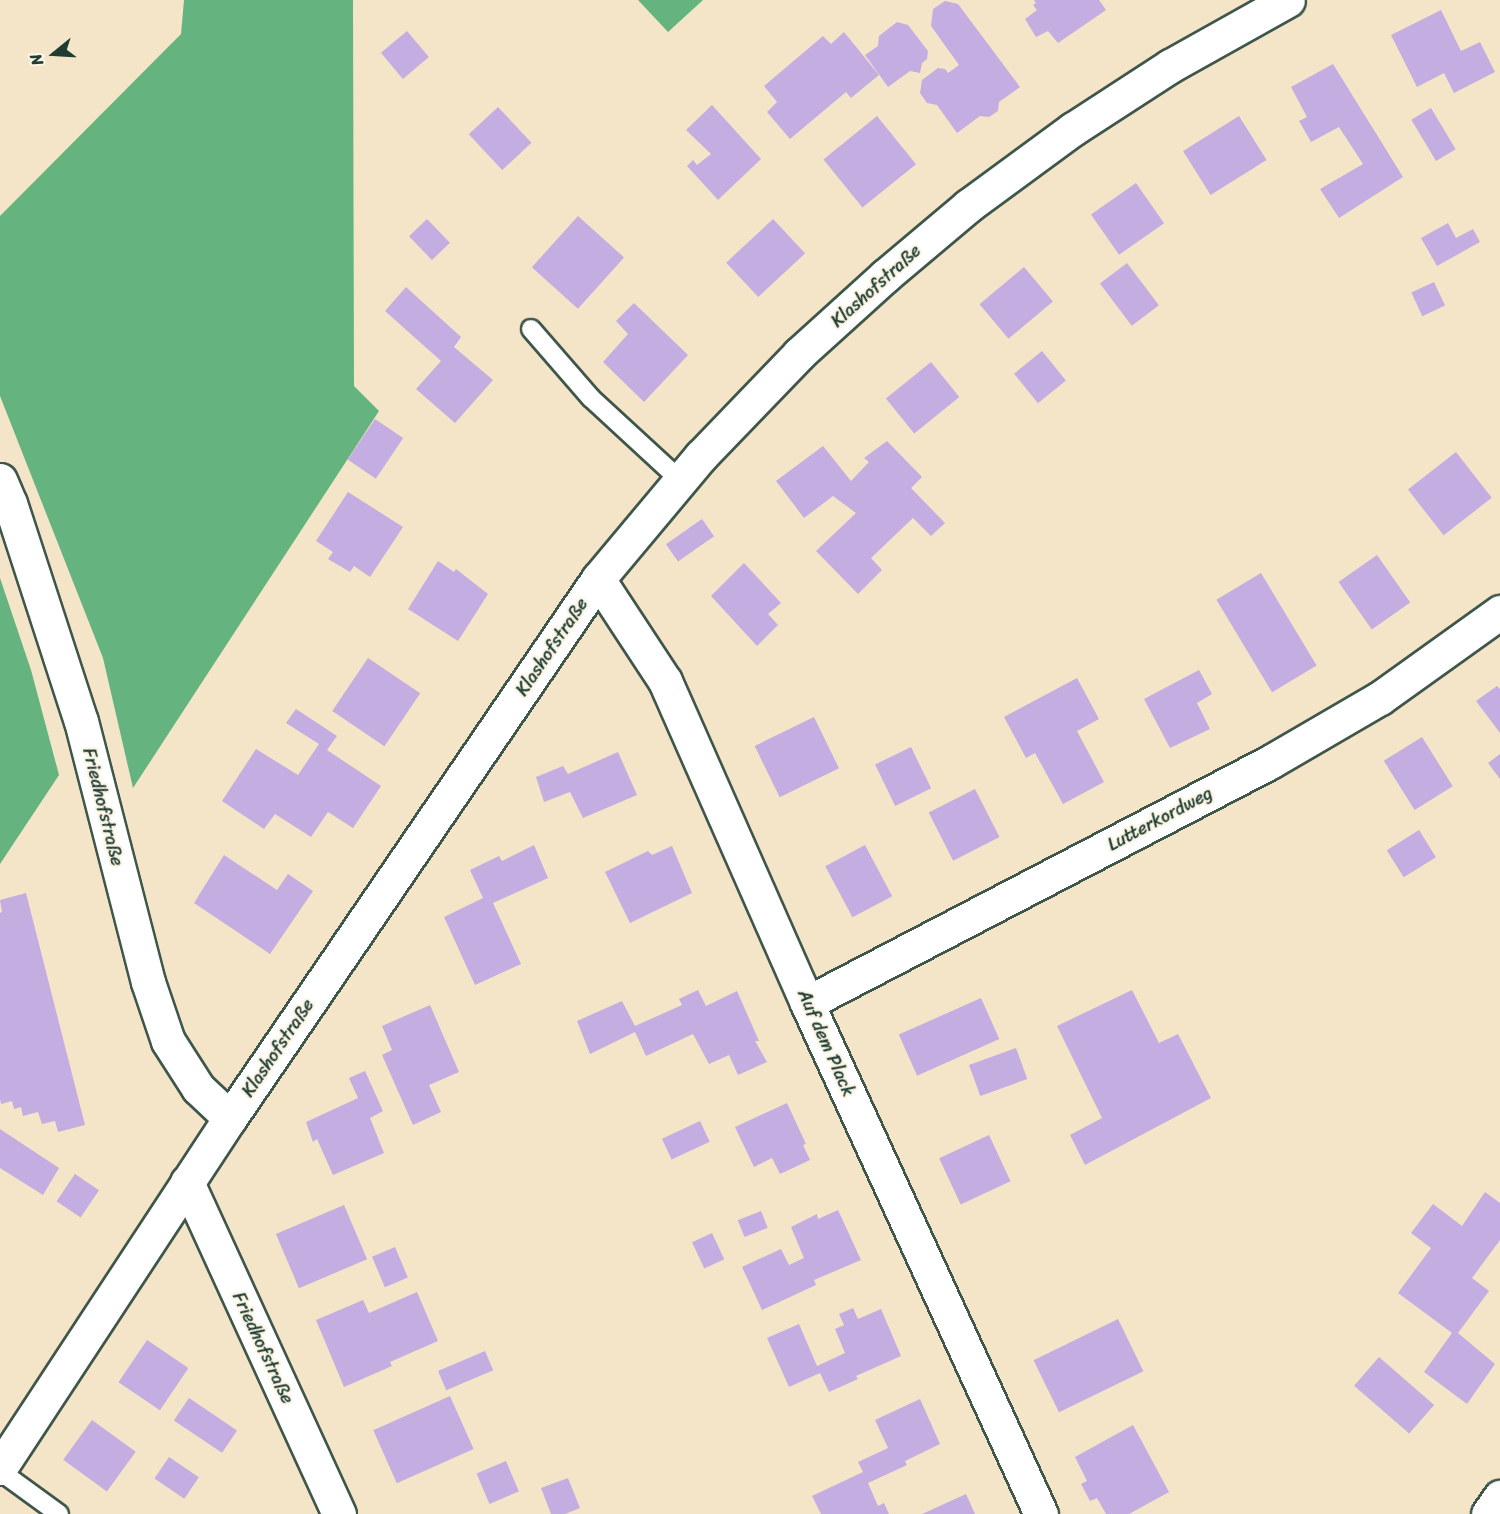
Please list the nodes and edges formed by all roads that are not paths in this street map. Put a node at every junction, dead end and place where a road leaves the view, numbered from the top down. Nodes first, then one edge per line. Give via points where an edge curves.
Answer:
1 (1288, 0) edge
2 (531, 329) dead end
3 (0, 480) edge
4 (681, 481) junction
5 (598, 579) junction
6 (1500, 612) edge
7 (807, 1003) junction
8 (230, 1118) junction
9 (188, 1182) junction
10 (0, 1470) edge
11 (1500, 1497) edge
12 (59, 1514) edge
13 (339, 1514) edge
14 (1041, 1514) edge
15 (1488, 1514) edge

1 - 4 street, Klashofstraße via 1170,66 1073,129 968,206 799,354
2 - 4 lane via 591,398
3 - 8 street, Friedhofstraße via 81,721 148,982 168,1041 198,1088
4 - 5 street, Klashofstraße
5 - 7 street, Auf dem Plack via 665,681
5 - 8 street, Klashofstraße
6 - 7 street, Lutterkordweg via 1380,698 1270,762
7 - 14 street, Auf dem Plack
8 - 9 street, Klashofstraße
9 - 10 street, Klashofstraße
9 - 13 street, Friedhofstraße
10 - 12 lane
11 - 15 street

